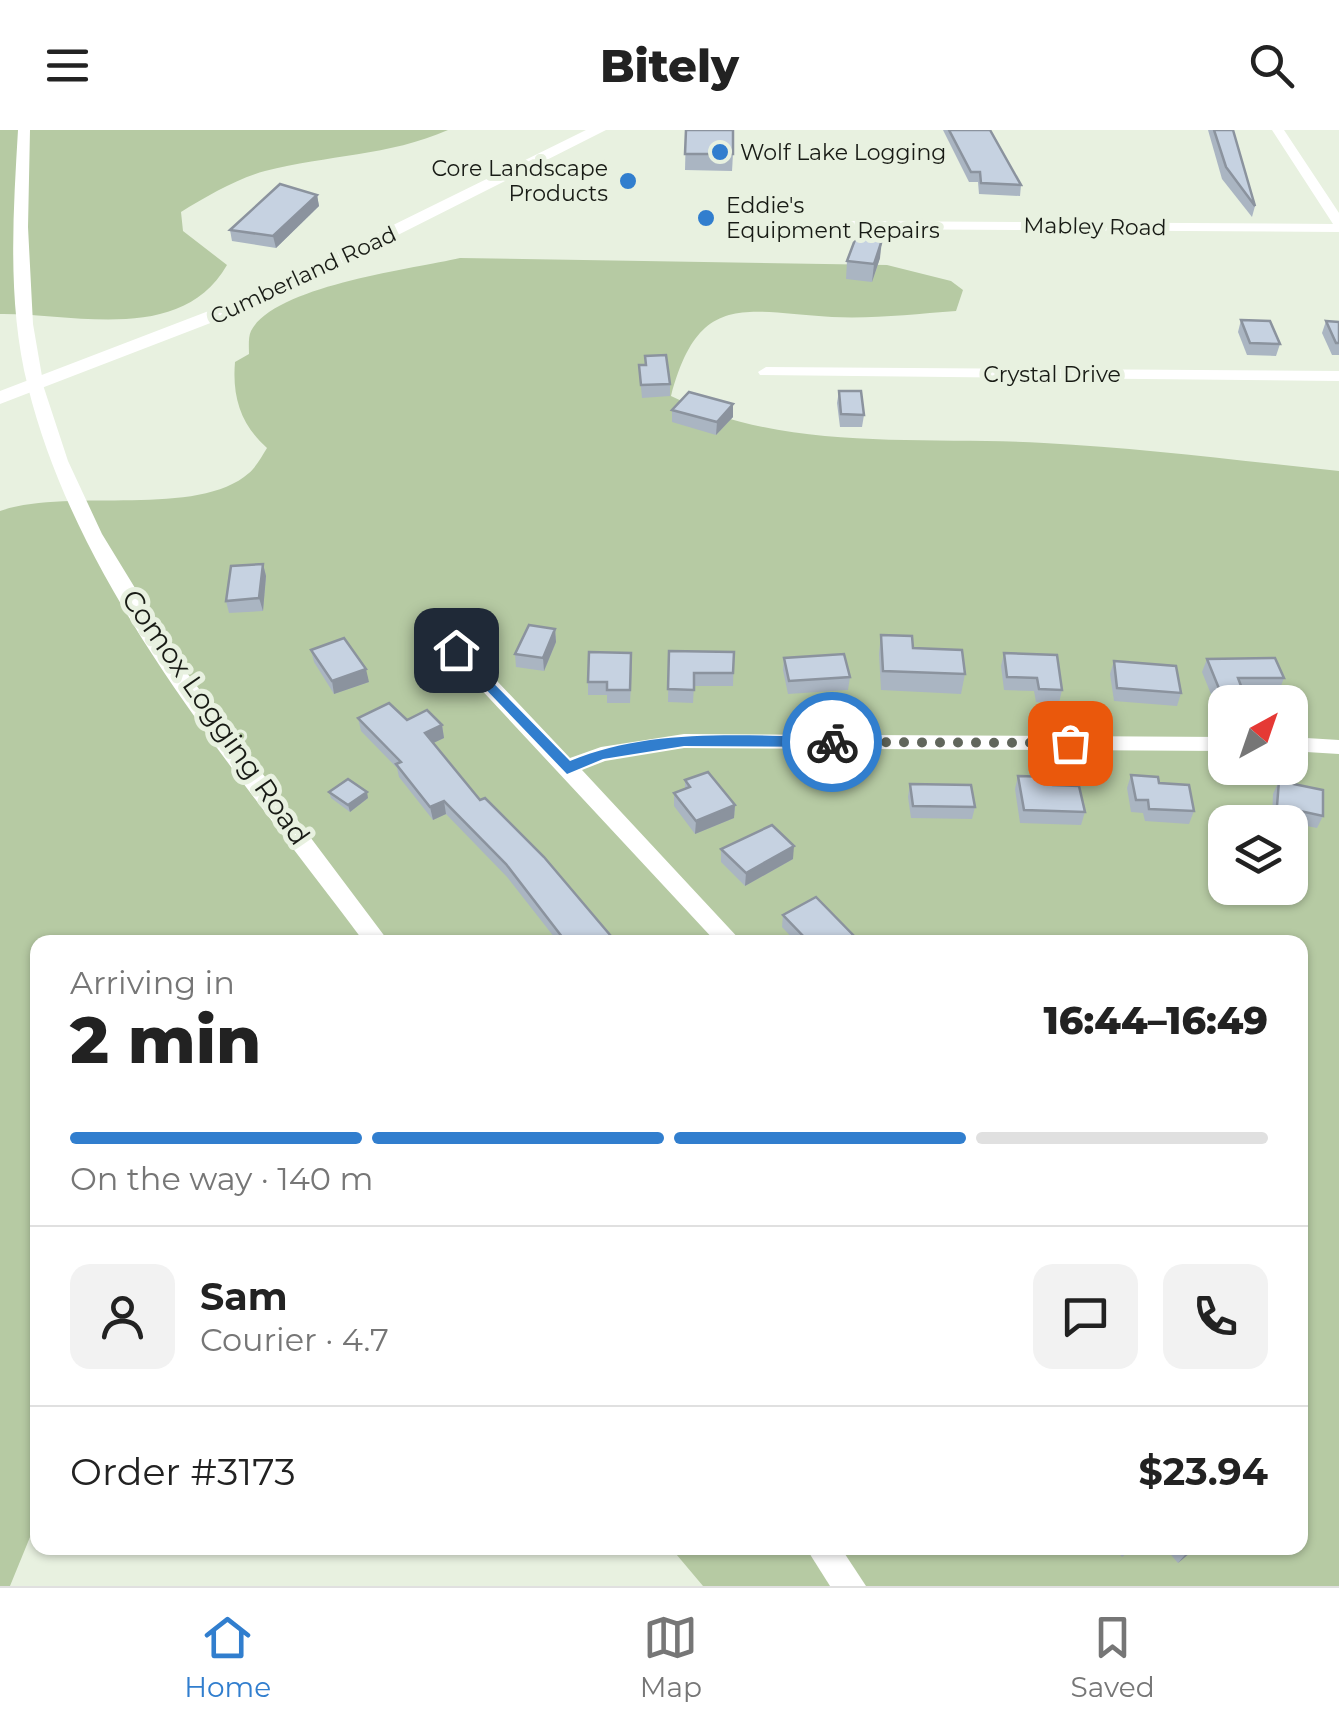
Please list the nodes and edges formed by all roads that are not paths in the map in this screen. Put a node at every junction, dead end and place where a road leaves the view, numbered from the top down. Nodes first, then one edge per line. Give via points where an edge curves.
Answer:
1 (24, 130) edge
2 (598, 130) edge
3 (1278, 130) edge
4 (851, 225) dead end
5 (1339, 226) edge
6 (766, 372) dead end
7 (1339, 376) edge
8 (36, 385) junction
9 (0, 398) edge
10 (456, 650) dead end
11 (1208, 744) edge
12 (1308, 745) edge
13 (1339, 747) edge
14 (567, 768) junction
15 (372, 935) edge
16 (723, 935) edge
17 (827, 1555) edge
18 (850, 1586) edge

1 - 8 street, Comox Logging Road via 18,252
2 - 8 street, Cumberland Road via 260,298
3 - 5 street
4 - 5 street, Mabley Road
6 - 7 street, Crystal Drive
8 - 9 street, Cumberland Road
8 - 15 street, Comox Logging Road via 61,468 144,624
10 - 14 street
11 - 14 street via 684,741 601,754
12 - 13 street
14 - 16 street
17 - 18 street

